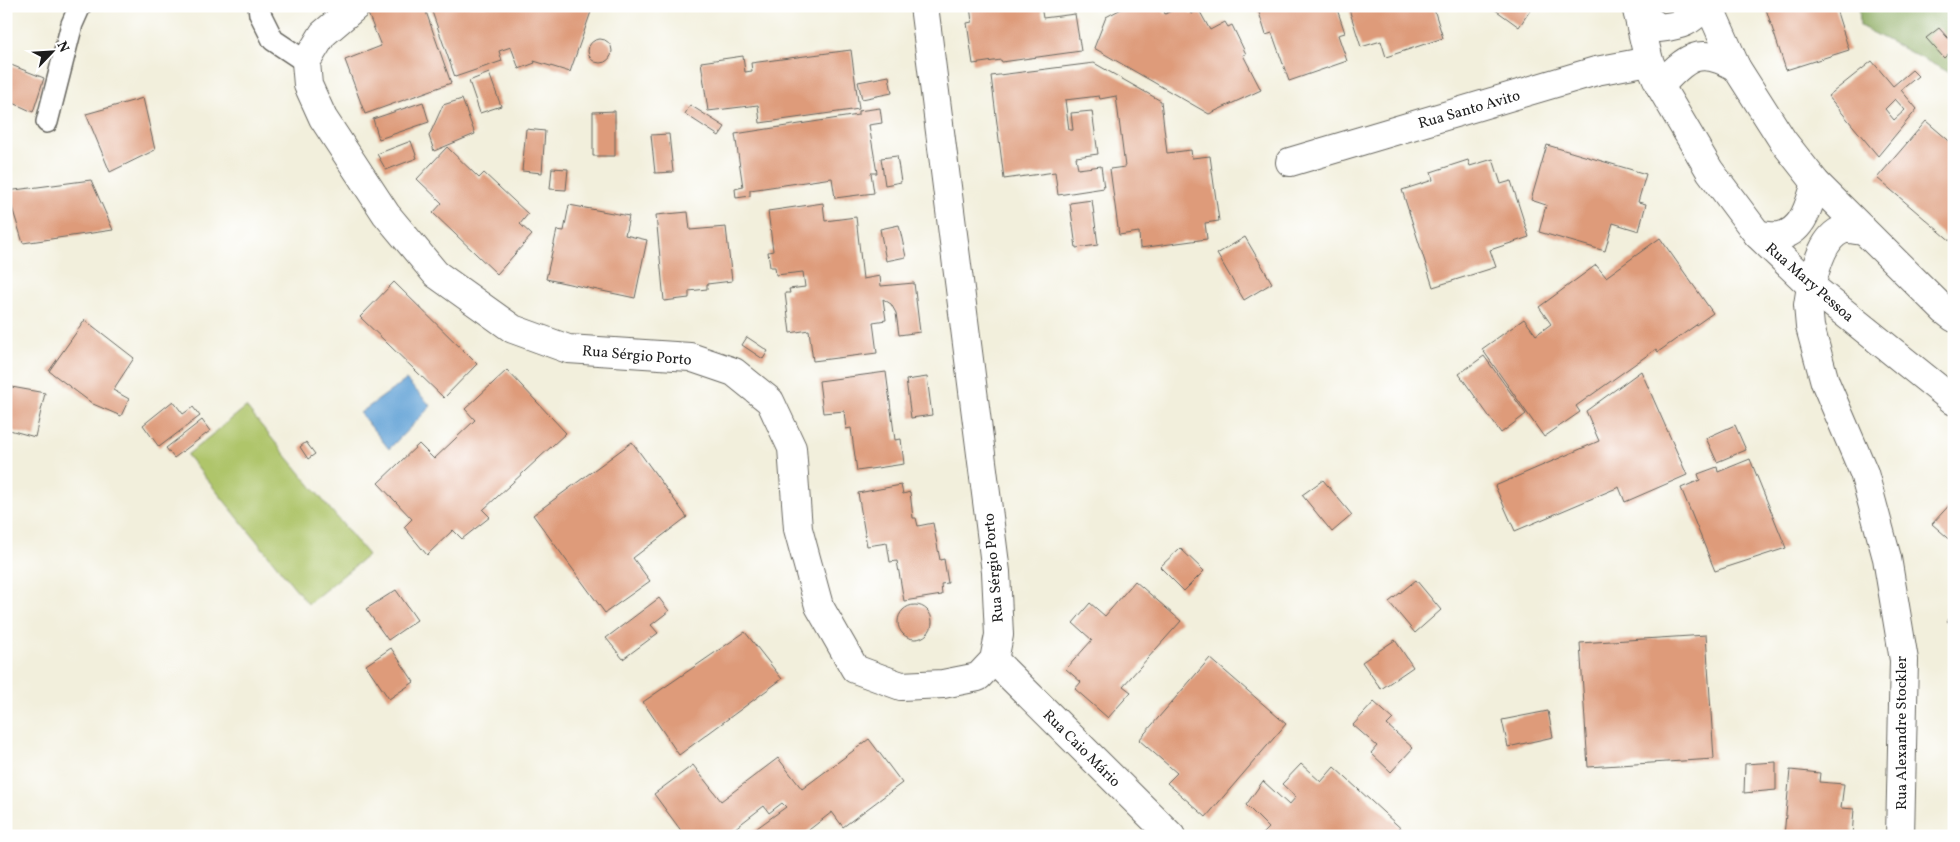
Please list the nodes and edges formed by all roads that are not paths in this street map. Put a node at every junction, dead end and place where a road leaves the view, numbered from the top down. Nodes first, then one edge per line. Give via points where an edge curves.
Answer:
1 (80, 6) edge
2 (259, 6) edge
3 (356, 6) edge
4 (924, 6) edge
5 (1704, 6) edge
6 (1709, 6) edge
7 (1637, 10) edge
8 (1649, 61) junction
9 (306, 62) junction
10 (1736, 67) junction
11 (1660, 86) junction
12 (47, 122) dead end
13 (1290, 162) dead end
14 (1816, 183) junction
15 (1862, 230) junction
16 (1758, 235) junction
17 (1811, 286) junction
18 (1954, 318) edge
19 (1954, 401) edge
20 (994, 660) junction
21 (1171, 836) edge
22 (1900, 836) edge

1 - 12 lane via 72,24
2 - 9 lane via 273,40
3 - 9 street via 323,34
4 - 20 street, Rua Sérgio Porto via 996,572 999,636
5 - 7 street via 1695,17 1680,25 1660,28
6 - 10 street
7 - 8 street, Rua Mary Pessoa
8 - 11 street, Rua Mary Pessoa
8 - 13 street, Rua Santo Avito via 1596,72
9 - 20 street, Rua Sérgio Porto via 308,85 328,127 386,214 436,274 513,329 568,349 690,357 734,372 770,401 792,448 798,529 819,606 855,669 901,686 943,684 978,677
10 - 11 street via 1720,58 1699,56 1679,65
10 - 14 street via 1782,141
11 - 16 street, Rua Mary Pessoa via 1710,171
14 - 15 street
14 - 16 street via 1807,212 1796,229 1779,236
15 - 17 street, Rua Alexandre Stockler via 1843,230 1832,236 1817,265
15 - 18 street
16 - 17 street, Rua Mary Pessoa
17 - 19 street, Rua Mary Pessoa
17 - 22 street, Rua Alexandre Stockler via 1808,305 1810,327 1825,382 1864,473 1887,558 1895,604 1904,660
20 - 21 street, Rua Caio Mário

